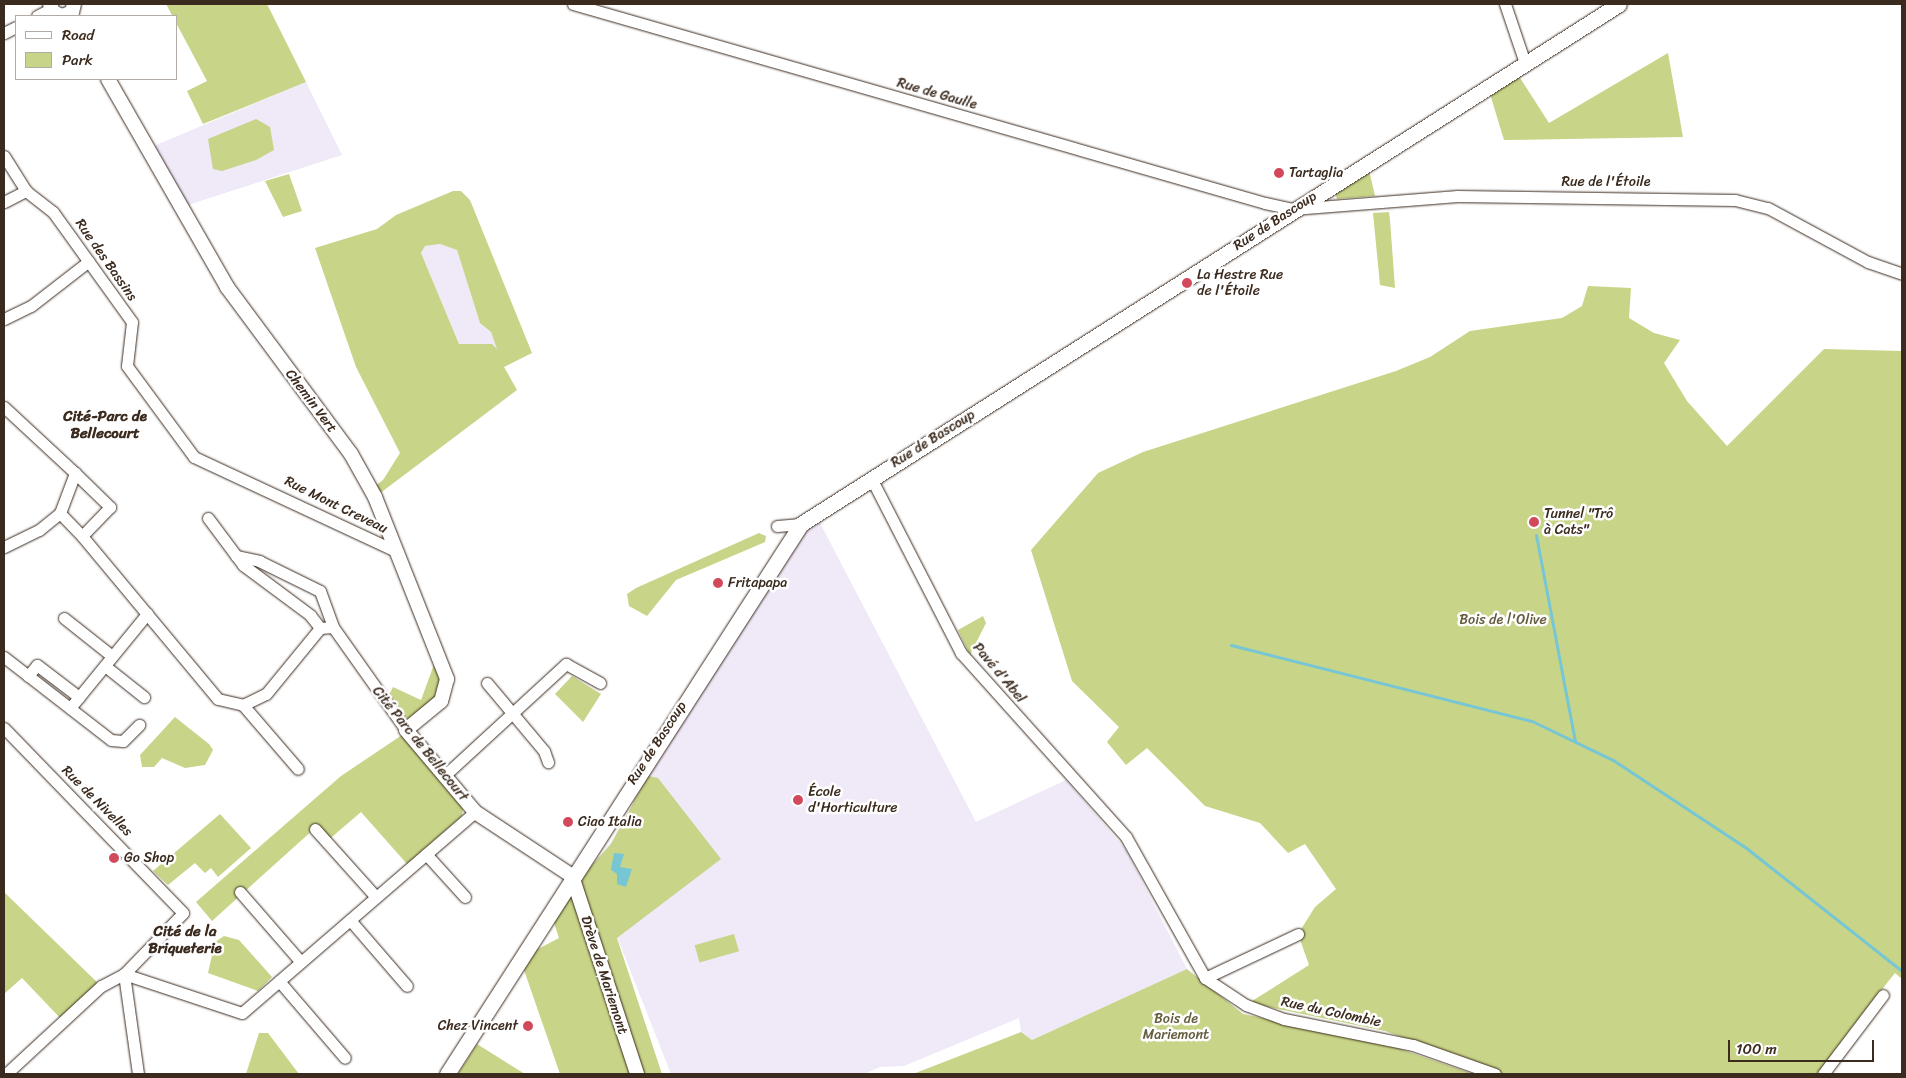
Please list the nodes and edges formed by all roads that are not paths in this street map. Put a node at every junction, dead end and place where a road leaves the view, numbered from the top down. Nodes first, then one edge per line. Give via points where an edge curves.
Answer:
1 (573, 4) edge
2 (1505, 4) edge
3 (1619, 4) edge
4 (64, 11) edge
5 (42, 15) edge
6 (1525, 63) junction
7 (109, 80) edge
8 (4, 156) edge
9 (26, 191) junction
10 (4, 202) edge
11 (1293, 209) junction
12 (89, 262) junction
13 (1902, 274) edge
14 (4, 319) edge
15 (4, 407) edge
16 (75, 473) junction
17 (871, 478) junction
18 (261, 486) joint
19 (60, 513) junction
20 (208, 518) dead end
21 (801, 524) junction
22 (777, 526) dead end
23 (82, 536) junction
24 (4, 547) edge
25 (398, 552) junction
26 (236, 556) junction
27 (147, 614) junction
28 (64, 618) dead end
29 (332, 627) junction
30 (320, 628) junction
31 (112, 656) junction
32 (4, 657) edge
33 (105, 666) junction
34 (28, 676) junction
35 (487, 683) dead end
36 (600, 683) dead end
37 (79, 697) junction
38 (144, 697) dead end
39 (244, 705) junction
40 (70, 708) junction
41 (514, 715) junction
42 (139, 725) dead end
43 (4, 728) edge
44 (406, 730) junction
45 (548, 762) dead end
46 (298, 769) dead end
47 (444, 776) junction
48 (475, 812) junction
49 (314, 829) dead end
50 (1126, 837) joint
51 (426, 854) junction
52 (572, 876) junction
53 (240, 892) dead end
54 (465, 897) dead end
55 (376, 898) junction
56 (350, 920) junction
57 (1298, 934) dead end
58 (300, 961) junction
59 (124, 974) junction
60 (1205, 978) junction
61 (279, 981) junction
62 (407, 986) dead end
63 (1883, 995) dead end
64 (345, 1058) dead end
65 (6, 1074) edge
66 (138, 1074) edge
67 (447, 1074) edge
68 (637, 1074) edge
69 (1495, 1074) edge
70 (1823, 1074) edge

1 - 11 street, Rue de Gaulle
2 - 6 street
3 - 6 main road, Rue de Bascoup
4 - 5 street
6 - 11 main road, Rue de Bascoup
7 - 25 street, Chemin Vert via 227,287 351,454
8 - 9 street, Rue des Bassins
9 - 10 street
9 - 12 street, Rue des Bassins via 53,212
11 - 13 street, Rue de l'Étoile via 1457,196 1728,199 1768,208 1868,262
11 - 17 main road, Rue de Bascoup
12 - 14 street via 31,306
12 - 18 street, Rue des Bassins via 132,322 127,366 194,457
15 - 16 street
16 - 19 street
16 - 23 street via 110,507
17 - 21 main road, Rue de Bascoup
17 - 50 street, Pavé d'Abel via 966,659
18 - 25 street, Rue Mont Creveau
19 - 23 street
19 - 24 street via 39,530
20 - 26 street
21 - 22 street
21 - 52 main road, Rue de Bascoup
23 - 27 street
25 - 44 street, Chemin Vert via 448,683 441,701
26 - 29 street, Cité Parc de Bellecourt via 320,591
26 - 30 street via 258,578 310,615
27 - 31 street
27 - 39 street via 207,690 225,702
28 - 31 street
29 - 30 street
29 - 44 street, Cité Parc de Bellecourt
30 - 39 street via 266,694
31 - 33 street
32 - 34 street
33 - 37 street
33 - 38 street
34 - 37 street via 37,665
34 - 40 street
35 - 41 street
36 - 41 street via 566,664
37 - 40 street
39 - 46 street
40 - 42 street via 116,742 126,739
41 - 45 street via 544,751
41 - 47 street
43 - 59 street, Rue de Nivelles via 183,913
44 - 47 street, Cité Parc de Bellecourt
47 - 48 street, Cité Parc de Bellecourt
48 - 51 street, Cité Parc de Bellecourt
48 - 52 street, Cité Parc de Bellecourt
49 - 55 street
50 - 60 street, Rue du Colombie
51 - 54 street
51 - 55 street, Cité Parc de Bellecourt
52 - 67 main road, Rue de Bascoup
52 - 68 street, Drève de Mariemont
53 - 58 street
55 - 56 street, Cité Parc de Bellecourt
56 - 58 street, Cité Parc de Bellecourt
56 - 62 street
57 - 60 street
58 - 61 street, Cité Parc de Bellecourt
59 - 61 street, Cité Parc de Bellecourt via 242,1013
59 - 65 street via 101,986
59 - 66 street
60 - 69 street, Rue du Colombie via 1246,1005 1284,1019 1413,1044
61 - 64 street
63 - 70 street

